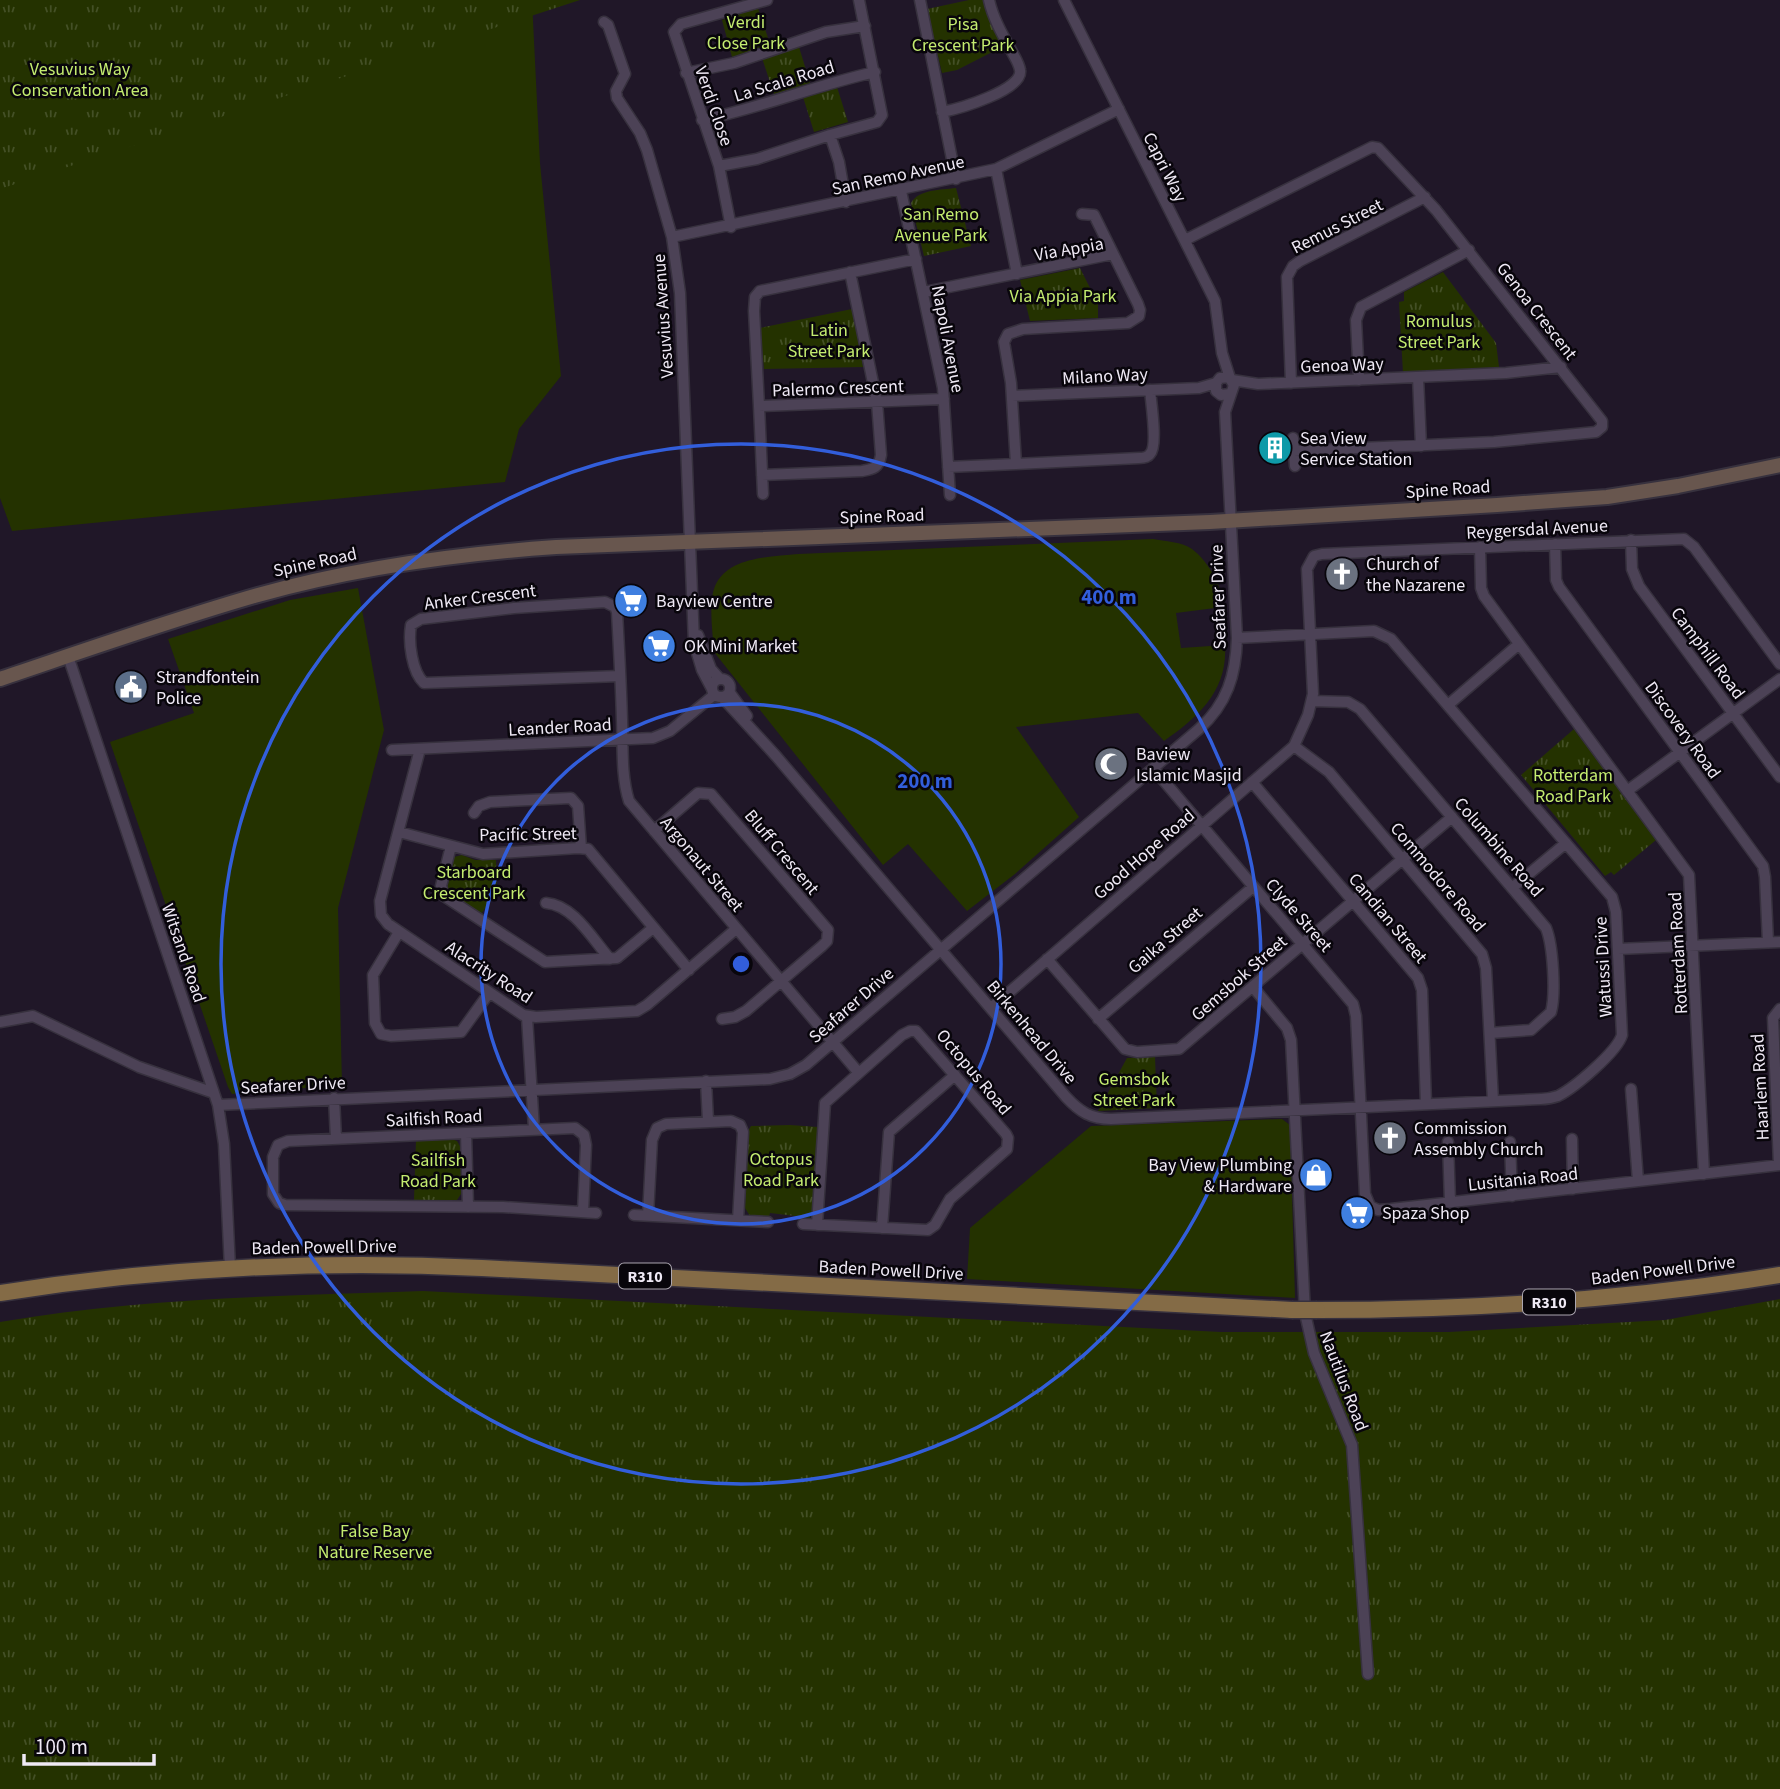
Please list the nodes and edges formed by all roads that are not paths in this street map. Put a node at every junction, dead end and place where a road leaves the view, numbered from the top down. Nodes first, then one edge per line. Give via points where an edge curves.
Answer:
1 (767, 0) edge
2 (859, 0) edge
3 (920, 0) edge
4 (989, 0) edge
5 (1064, 0) edge
6 (604, 22) dead end
7 (865, 26) junction
8 (874, 72) junction
9 (686, 73) junction
10 (1119, 109) junction
11 (942, 112) junction
12 (702, 120) junction
13 (830, 135) junction
14 (719, 166) junction
15 (996, 169) junction
16 (956, 179) junction
17 (901, 191) junction
18 (1425, 197) junction
19 (846, 202) junction
20 (1082, 214) dead end
21 (731, 227) junction
22 (672, 237) junction
23 (1185, 240) junction
24 (1469, 250) junction
25 (1113, 254) junction
26 (916, 259) junction
27 (850, 272) junction
28 (1017, 274) junction
29 (924, 292) junction
30 (1222, 353) junction
31 (1561, 367) junction
32 (1418, 377) junction
33 (1359, 380) junction
34 (1291, 383) junction
35 (1217, 386) junction
36 (1231, 386) junction
37 (1150, 390) junction
38 (1012, 396) junction
39 (944, 399) junction
40 (877, 402) junction
41 (759, 407) junction
42 (1225, 412) junction
43 (1293, 438) dead end
44 (1421, 446) junction
45 (1294, 451) junction
46 (1016, 464) junction
47 (1780, 465) edge
48 (1295, 466) dead end
49 (948, 467) junction
50 (762, 475) junction
51 (763, 494) dead end
52 (950, 495) dead end
53 (1229, 520) junction
54 (1631, 540) junction
55 (691, 543) junction
56 (1555, 544) junction
57 (1480, 547) junction
58 (695, 624) junction
59 (1310, 635) junction
60 (1237, 638) junction
61 (1519, 644) junction
62 (68, 656) junction
63 (1780, 664) edge
64 (620, 676) junction
65 (0, 679) edge
66 (720, 679) junction
67 (1780, 679) edge
68 (719, 693) junction
69 (1312, 701) junction
70 (1448, 705) junction
71 (1733, 713) junction
72 (622, 740) junction
73 (1294, 746) junction
74 (420, 749) junction
75 (392, 750) dead end
76 (1680, 753) junction
77 (1153, 768) junction
78 (1780, 777) edge
79 (1252, 782) junction
80 (1627, 791) junction
81 (474, 813) dead end
82 (1452, 817) junction
83 (1201, 825) junction
84 (654, 831) junction
85 (399, 832) junction
86 (1566, 843) junction
87 (451, 846) junction
88 (581, 848) junction
89 (1403, 859) junction
90 (1253, 887) junction
91 (1512, 887) junction
92 (1353, 901) junction
93 (546, 903) dead end
94 (653, 928) junction
95 (736, 929) junction
96 (399, 932) junction
97 (1768, 942) junction
98 (1780, 942) edge
99 (1303, 944) junction
100 (1693, 946) junction
101 (940, 949) junction
102 (1618, 949) junction
103 (610, 959) junction
104 (1047, 959) junction
105 (688, 970) junction
106 (780, 982) junction
107 (1253, 987) junction
108 (489, 993) junction
109 (991, 1008) junction
110 (1780, 1009) edge
111 (527, 1017) junction
112 (722, 1019) dead end
113 (1098, 1019) junction
114 (0, 1022) edge
115 (1490, 1033) junction
116 (833, 1042) junction
117 (858, 1072) junction
118 (955, 1075) junction
119 (706, 1082) junction
120 (1631, 1089) dead end
121 (531, 1090) junction
122 (214, 1093) junction
123 (334, 1098) junction
124 (1493, 1101) junction
125 (1426, 1104) junction
126 (218, 1105) junction
127 (1362, 1107) junction
128 (1295, 1111) junction
129 (708, 1121) junction
130 (534, 1129) junction
131 (466, 1133) junction
132 (336, 1139) junction
133 (1572, 1139) dead end
134 (1448, 1142) dead end
135 (1510, 1142) dead end
136 (1779, 1165) edge
137 (1704, 1174) junction
138 (1637, 1181) junction
139 (1573, 1189) junction
140 (1512, 1196) junction
141 (1450, 1202) junction
142 (468, 1207) junction
143 (583, 1212) junction
144 (596, 1213) dead end
145 (634, 1215) dead end
146 (648, 1215) junction
147 (738, 1220) junction
148 (768, 1222) dead end
149 (803, 1224) dead end
150 (817, 1225) junction
151 (882, 1228) junction
152 (230, 1268) junction
153 (1780, 1275) edge
154 (0, 1293) edge
155 (1368, 1674) dead end

1 - 9 street, Verdi Close via 677,26 674,35
2 - 7 street, Verdi Close
3 - 11 street
4 - 11 street via 1020,75 994,95
5 - 10 street, Capri Way
6 - 22 street, Vesuvius Avenue via 625,74 617,98 647,150
7 - 8 street, Verdi Close
7 - 9 street via 826,32 734,63
8 - 12 street, La Scala Road
8 - 13 street, Verdi Close via 883,111 880,119
9 - 12 street, Verdi Close
10 - 15 street, San Remo Avenue
10 - 23 street, Capri Way
11 - 16 street
12 - 14 street, Verdi Close
13 - 14 street, Verdi Close
13 - 19 street
14 - 21 street, Verdi Close
15 - 16 street, San Remo Avenue
15 - 28 street, Via Appia
16 - 17 street, San Remo Avenue
17 - 19 street, San Remo Avenue
17 - 26 street, Napoli Avenue
18 - 23 street, Genoa Crescent via 1372,147
18 - 24 street, Genoa Crescent
18 - 34 street, Remus Street via 1288,271
19 - 21 street, San Remo Avenue
20 - 25 street via 1094,215
21 - 22 street, San Remo Avenue
22 - 55 street, Vesuvius Avenue via 680,293
23 - 30 street, Capri Way via 1215,301
24 - 31 street, Genoa Crescent
24 - 33 street via 1361,307 1356,320
25 - 28 street, Via Appia
25 - 38 street, Via Appia via 1140,310 1138,319 1008,334 1004,348
26 - 27 street, Palermo Crescent
26 - 29 street, Napoli Avenue
27 - 40 street
27 - 41 street, Palermo Crescent via 757,294
28 - 29 street, Via Appia
29 - 39 street, Napoli Avenue
30 - 35 street, Capri Way
30 - 36 street, Capri Way
31 - 32 street, Genoa Way
31 - 44 street, Genoa Crescent via 1601,417 1602,427 1596,432
32 - 33 street, Genoa Way
32 - 44 street
33 - 34 street, Genoa Way
34 - 36 street, Genoa Way
35 - 36 street via 1224,395
35 - 36 street via 1223,376
35 - 37 street, Milano Way
35 - 42 street, Capri Way
36 - 42 street, Capri Way
37 - 38 street, Milano Way
37 - 46 street via 1153,450 1149,456
38 - 46 street
39 - 40 street, Palermo Crescent
39 - 49 street, Napoli Avenue
40 - 41 street, Palermo Crescent
40 - 50 street via 881,455 873,469
41 - 50 street
42 - 53 street, Capri Way
43 - 45 street
44 - 45 street, Genoa Crescent
45 - 48 street
46 - 49 street
47 - 53 main road, Spine Road via 1607,497
49 - 52 street, Napoli Avenue
50 - 51 street
53 - 55 main road, Spine Road
53 - 60 street, Seafarer Drive
54 - 56 street, Reygersdal Avenue
54 - 63 street, Reygersdal Avenue via 1678,538 1689,542
54 - 71 street, Camphill Road via 1632,569 1639,586
55 - 58 street, Birkenhead Drive
55 - 62 main road, Spine Road via 517,550 370,570 258,595
56 - 57 street, Reygersdal Avenue
56 - 76 street, Discovery Road via 1559,587
57 - 59 street, Reygersdal Avenue via 1314,556 1307,569
57 - 61 street, Rotterdam Road via 1484,596
58 - 66 street, Birkenhead Drive via 711,669
58 - 68 street, Birkenhead Drive via 698,657
59 - 60 street, Watussi Drive
59 - 69 street, Good Hope Road
59 - 70 street, Watussi Drive via 1374,631 1387,636
60 - 77 street, Seafarer Drive via 1235,670 1222,702
61 - 70 street
61 - 80 street, Rotterdam Road
62 - 65 main road, Spine Road
62 - 122 street, Witsand Road
64 - 64 street, Anker Crescent via 424,683 417,676 411,625 421,619 513,608 605,602 617,612
64 - 72 street, Argonaut Street
66 - 68 street, Leander Road via 713,683
66 - 68 street, Birkenhead Drive via 731,687
67 - 71 street
68 - 72 street, Leander Road via 662,736
68 - 101 street, Birkenhead Drive
69 - 73 street, Good Hope Road
69 - 82 street, Columbine Road via 1355,704
70 - 86 street, Watussi Drive
71 - 76 street
71 - 78 street, Camphill Road
72 - 74 street, Leander Road
72 - 84 street, Argonaut Street via 629,801
73 - 79 street, Good Hope Road
73 - 89 street, Commodore Road via 1329,772
74 - 75 street, Leander Road
74 - 85 street, Alacrity Road
76 - 80 street
76 - 97 street, Discovery Road via 1763,866
77 - 83 street, Clyde Street
77 - 101 street, Seafarer Drive
79 - 83 street, Good Hope Road
79 - 92 street, Candian Street
80 - 100 street, Rotterdam Road via 1689,875
81 - 88 street via 490,802 571,798 578,806
82 - 89 street, Gemsbok Street
82 - 91 street, Columbine Road
83 - 90 street, Clyde Street
83 - 104 street, Good Hope Road
84 - 95 street, Argonaut Street
84 - 106 street, Bluff Crescent via 698,793 711,794 826,927 827,941
85 - 87 street, Pacific Street
85 - 96 street, Alacrity Road via 379,911
86 - 91 street
86 - 102 street, Watussi Drive via 1612,897
87 - 88 street, Pacific Street via 483,854
87 - 103 street via 440,886 444,896 540,961
88 - 94 street, Pacific Street via 591,852
89 - 92 street, Gemsbok Street
89 - 115 street, Commodore Road via 1482,954
90 - 99 street, Clyde Street
90 - 113 street, Gaika Street
91 - 115 street, Columbine Road via 1548,932 1552,1006 1548,1017 1531,1030
92 - 99 street, Gemsbok Street
92 - 125 street, Candian Street via 1420,983
93 - 103 street via 568,911
94 - 103 street via 623,954
94 - 105 street, Pacific Street
95 - 105 street, Alacrity Road
95 - 106 street, Argonaut Street
96 - 108 street, Alacrity Road
96 - 108 street via 373,975 375,1023 381,1034 461,1032
97 - 98 street
97 - 100 street
99 - 107 street, Gemsbok Street
99 - 127 street, Clyde Street via 1355,1010
100 - 102 street
100 - 137 street, Rotterdam Road
101 - 109 street, Birkenhead Drive
101 - 116 street, Seafarer Drive
102 - 124 street, Watussi Drive via 1622,1027 1616,1047 1559,1095
104 - 109 street, Good Hope Road
104 - 113 street, Gemsbok Street
105 - 111 street, Alacrity Road via 637,1011
106 - 112 street via 746,1012
106 - 116 street, Argonaut Street
107 - 113 street, Gemsbok Street via 1172,1051 1130,1051
107 - 128 street, Nautilus Road via 1289,1033
108 - 111 street, Alacrity Road
109 - 128 street, Birkenhead Drive via 1075,1107 1091,1117
110 - 136 street, Haarlem Road via 1773,1018
111 - 121 street
114 - 122 street via 33,1016 139,1067
115 - 124 street, Commodore Road
116 - 117 street, Argonaut Street
116 - 119 street, Seafarer Drive via 790,1074
117 - 118 street, Octopus Road via 913,1031 920,1033
117 - 150 street, Octopus Road via 825,1103
118 - 151 street via 889,1132
118 - 151 street, Octopus Road via 1006,1134 1007,1149 950,1199 931,1228
119 - 121 street, Seafarer Drive
119 - 129 street
120 - 138 street
121 - 123 street, Seafarer Drive
121 - 130 street
122 - 126 street, Witsand Road
123 - 126 street, Seafarer Drive
123 - 132 street
124 - 125 street, Watussi Drive
125 - 127 street, Watussi Drive
126 - 152 street, Witsand Road
127 - 128 street, Birkenhead Drive
127 - 141 street, Lusitania Road via 1365,1194 1370,1206 1384,1210
128 - 155 street, Nautilus Road via 1305,1313 1314,1353 1352,1445
129 - 146 street via 666,1124 653,1134
129 - 147 street via 731,1121 742,1128
130 - 131 street, Sailfish Road
130 - 143 street, Sailfish Road via 575,1128 584,1135
131 - 132 street, Sailfish Road
131 - 142 street
132 - 142 street, Sailfish Road via 278,1145 273,1157 273,1194 279,1203
133 - 139 street
134 - 141 street
135 - 140 street
136 - 137 street, Lusitania Road
137 - 138 street, Lusitania Road
138 - 139 street, Lusitania Road
139 - 140 street, Lusitania Road
140 - 141 street, Lusitania Road
142 - 143 street, Sailfish Road
143 - 144 street, Sailfish Road
145 - 146 street
146 - 147 street
147 - 148 street
149 - 150 street, Octopus Road
150 - 151 street, Octopus Road
152 - 153 main road, Baden Powell Drive / R310, bridge via 464,1267 1292,1310 1535,1303
152 - 154 main road, Baden Powell Drive / R310

